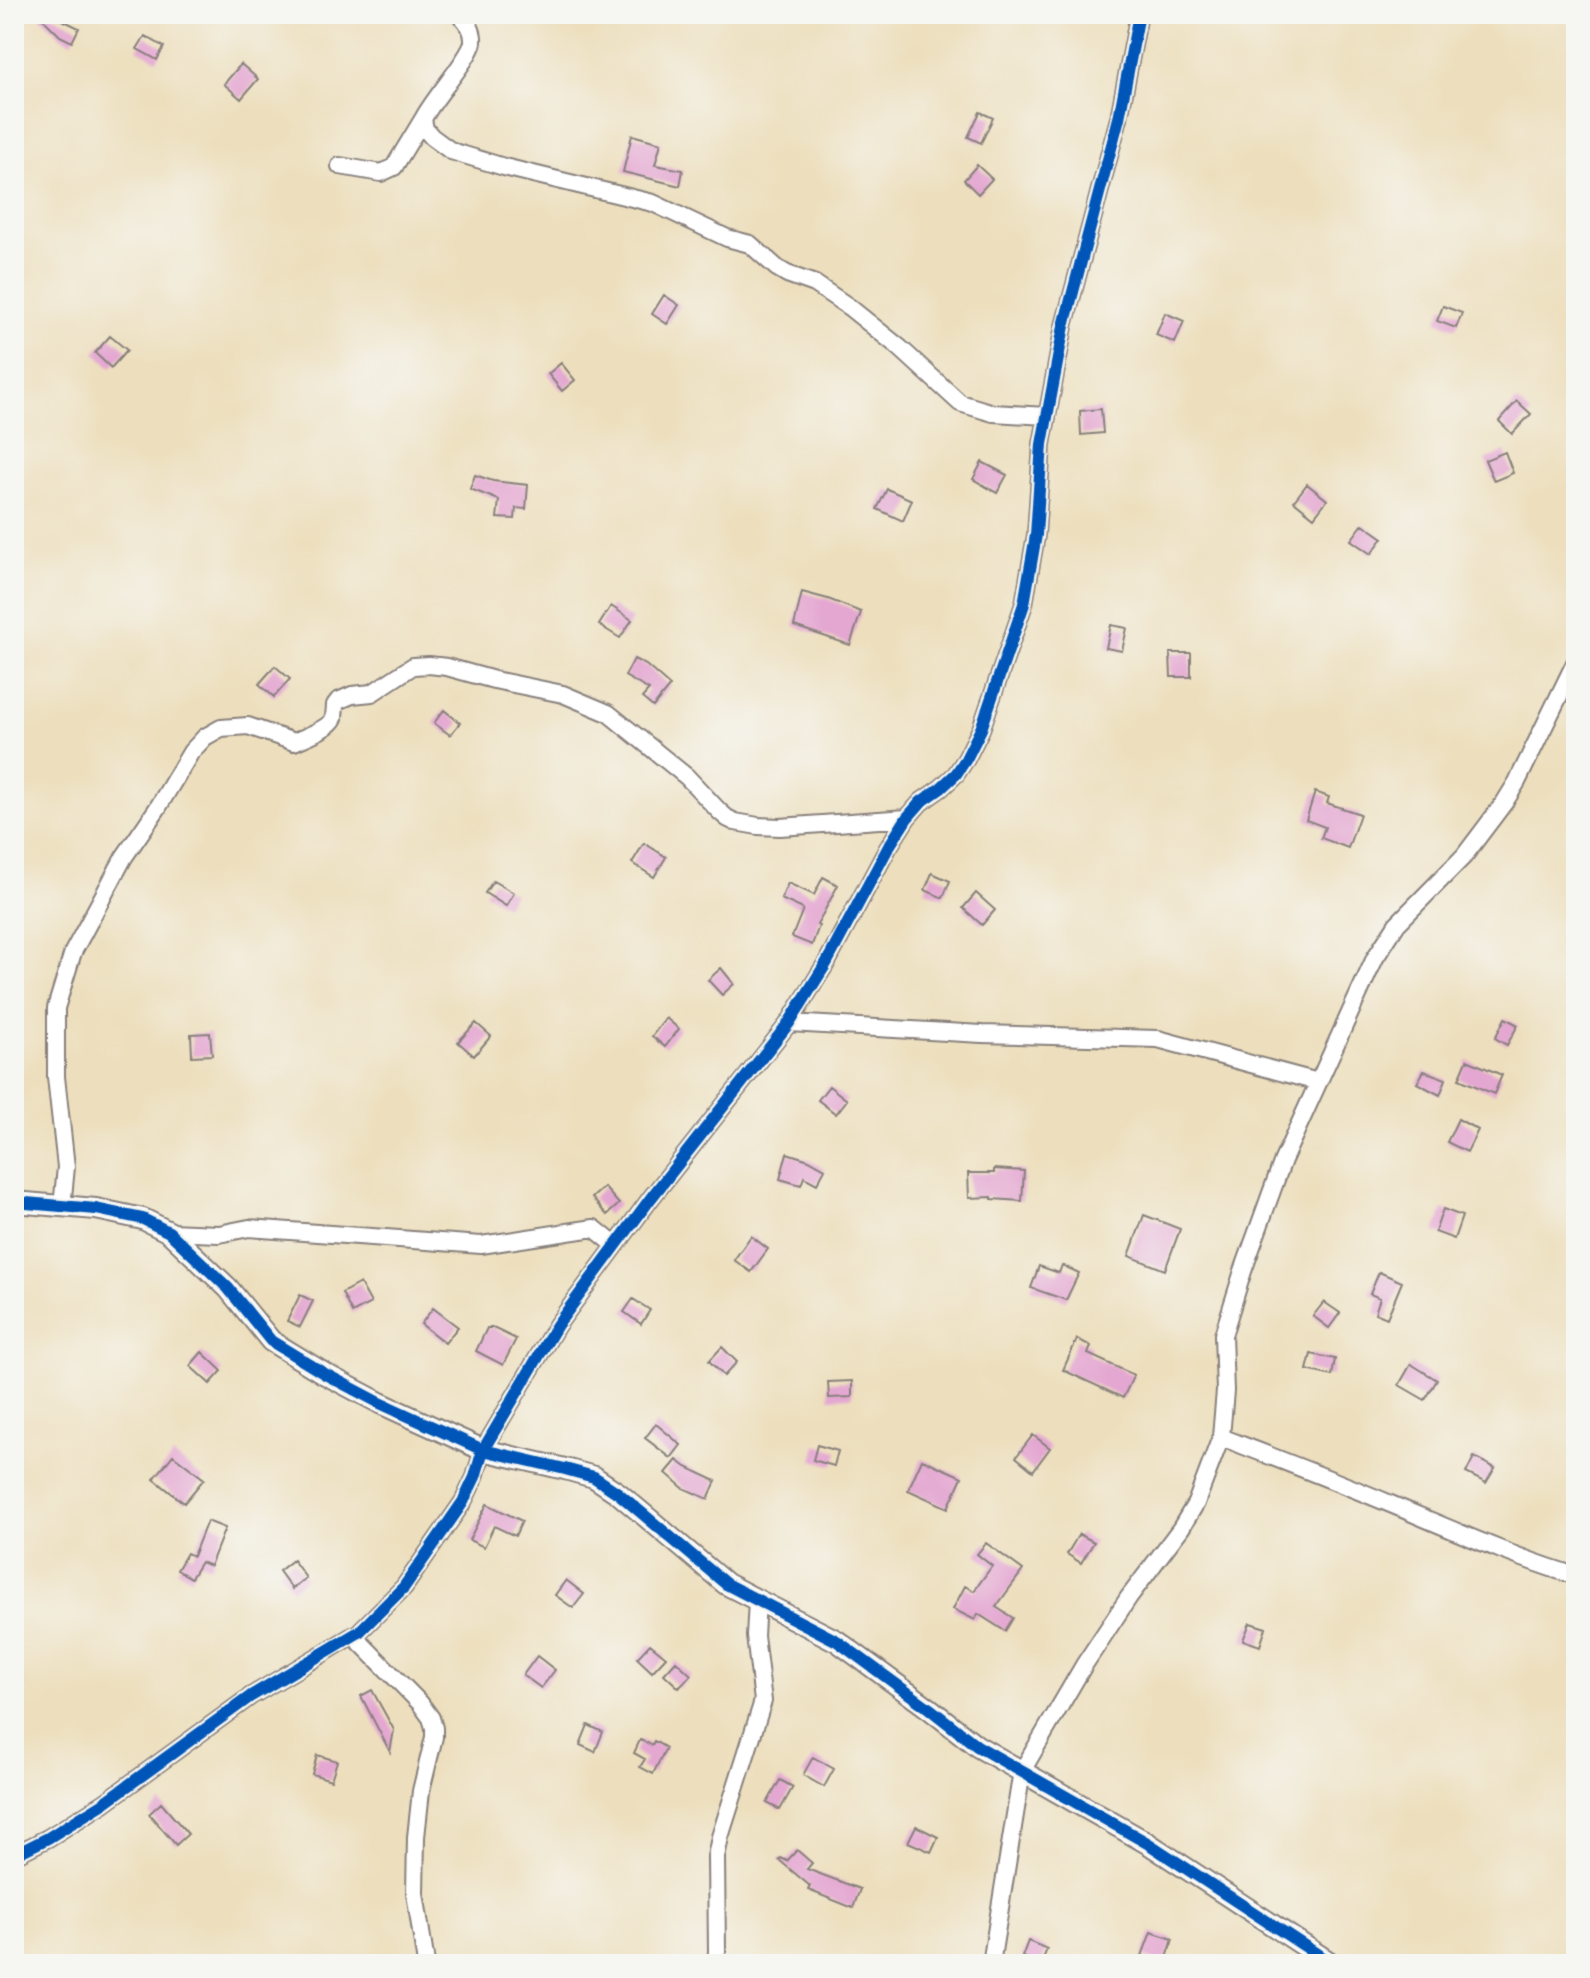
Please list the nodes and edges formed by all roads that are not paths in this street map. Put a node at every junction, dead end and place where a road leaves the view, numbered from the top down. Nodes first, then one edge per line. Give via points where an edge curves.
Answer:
1 (459, 14) edge
2 (1139, 14) edge
3 (423, 119) junction
4 (340, 166) dead end
5 (1047, 416) junction
6 (1576, 661) edge
7 (907, 818) junction
8 (789, 1023) junction
9 (1318, 1082) junction
10 (14, 1202) edge
11 (62, 1207) junction
12 (169, 1232) junction
13 (615, 1245) junction
14 (1221, 1437) junction
15 (483, 1450) junction
16 (1576, 1576) edge
17 (757, 1601) junction
18 (353, 1635) junction
19 (1022, 1771) junction
20 (14, 1855) edge
21 (426, 1964) edge
22 (715, 1964) edge
23 (991, 1964) edge
24 (1332, 1964) edge

1 - 3 street via 472,31 472,47
2 - 5 street
3 - 4 street via 394,167 381,173
3 - 5 street via 425,129 451,151 653,203 750,244 777,268 815,284 849,307 960,403 993,413
5 - 7 street via 1024,604 981,729 956,774
6 - 9 street via 1504,803 1464,856 1397,924 1375,958
7 - 8 street
7 - 11 street via 780,827 735,822 608,713 563,694 447,667 413,666 372,693 343,699 335,705 330,723 294,742 248,726 221,728 191,752 124,857 66,971 56,1008 56,1077 66,1167
8 - 9 street via 1158,1039
8 - 13 street
9 - 14 street via 1278,1173 1223,1335
10 - 11 street
11 - 12 street via 143,1219
12 - 13 street via 219,1234 249,1228 481,1245 594,1228
12 - 15 street via 228,1288 271,1341 380,1403
13 - 15 street via 557,1325
14 - 16 street via 1465,1537
14 - 19 street via 1196,1503 1099,1642
15 - 17 street via 594,1477 726,1584
15 - 18 street via 463,1502 420,1565
17 - 19 street via 837,1641 977,1746
17 - 22 street via 755,1636 763,1701 716,1857
18 - 20 street via 251,1696 104,1803
18 - 21 street via 420,1703 434,1728 416,1837 415,1893
19 - 23 street
19 - 24 street via 1149,1844

